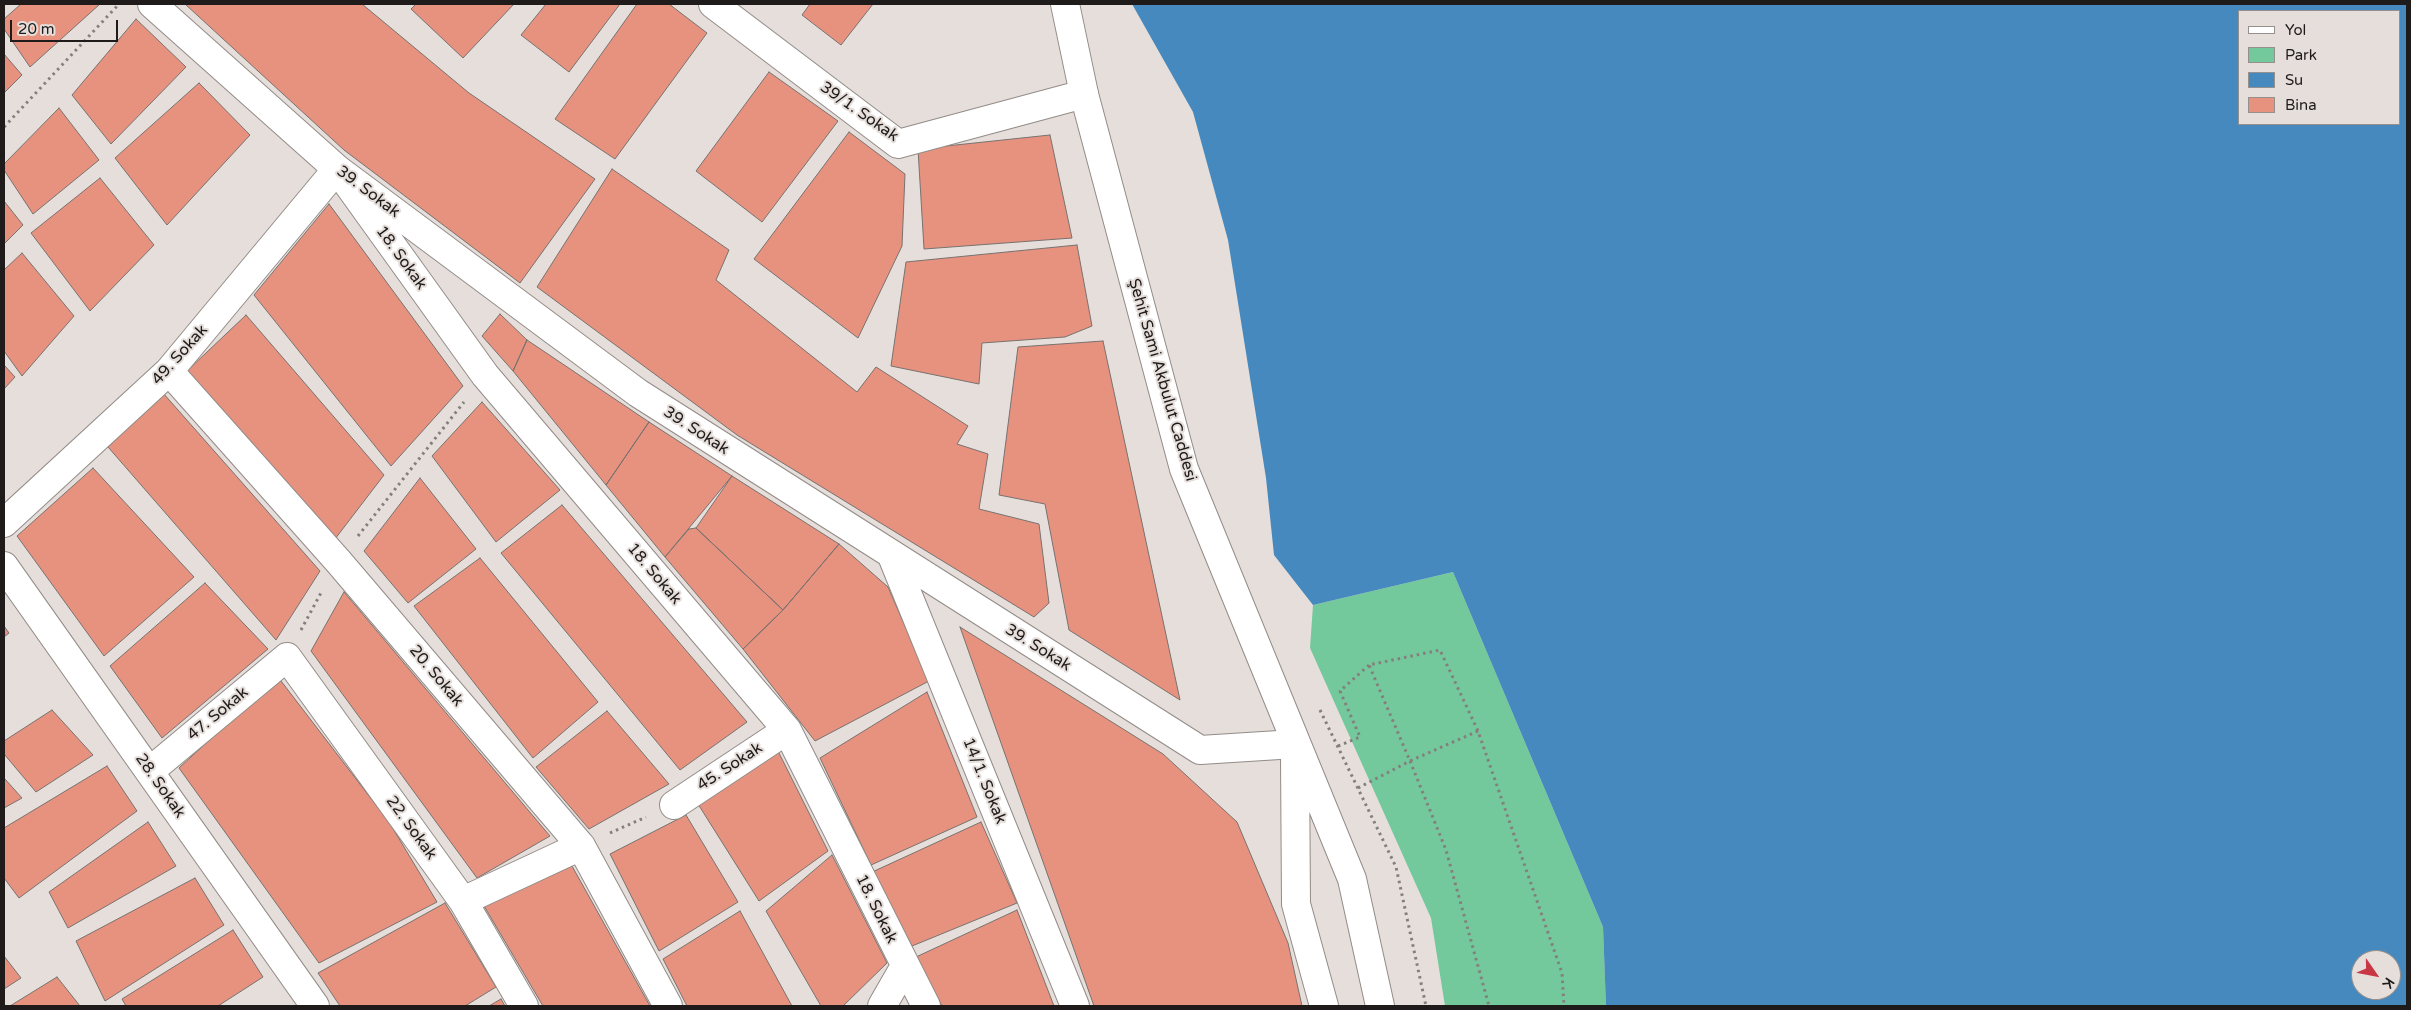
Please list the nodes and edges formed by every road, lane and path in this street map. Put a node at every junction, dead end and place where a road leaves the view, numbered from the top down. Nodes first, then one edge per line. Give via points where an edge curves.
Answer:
1 (120, 4) edge
2 (152, 4) edge
3 (713, 4) edge
4 (1065, 4) edge
5 (1084, 94) junction
6 (4, 127) edge
7 (338, 169) junction
8 (168, 370) junction
9 (485, 376) junction
10 (4, 523) edge
11 (892, 556) junction
12 (338, 561) junction
13 (4, 566) edge
14 (287, 657) junction
15 (1369, 665) junction
16 (1319, 707) dead end
17 (787, 730) junction
18 (1478, 731) junction
19 (1295, 744) junction
20 (1338, 746) junction
21 (1410, 761) junction
22 (150, 772) junction
23 (1358, 788) junction
24 (674, 805) joint
25 (581, 846) junction
26 (463, 901) junction
27 (905, 966) junction
28 (315, 1006) edge
29 (524, 1006) edge
30 (668, 1006) edge
31 (882, 1006) edge
32 (926, 1006) edge
33 (1075, 1006) edge
34 (1324, 1006) edge
35 (1380, 1006) edge
36 (1426, 1006) edge
37 (1489, 1006) edge
38 (1564, 1006) edge

1 - 6 path
2 - 7 street, 39. Sokak
3 - 5 street, 39/1. Sokak via 898,144
4 - 5 street, Şehit Sami Akbulut Caddesi
5 - 19 street, Şehit Sami Akbulut Caddesi via 1184,469
7 - 8 street, 49. Sokak
7 - 9 street, 18. Sokak
7 - 11 street, 39. Sokak via 638,393
8 - 10 street, 49. Sokak
8 - 12 street, 20. Sokak
9 - 12 path
9 - 17 street, 18. Sokak
11 - 19 street, 39. Sokak via 1200,750
11 - 33 street, 14/1. Sokak
12 - 14 path
12 - 25 street, 20. Sokak
13 - 22 street, 28. Sokak
14 - 22 street, 47. Sokak
14 - 26 street, 22. Sokak
15 - 18 path via 1440,650
15 - 20 path via 1340,691 1360,737
15 - 21 path
16 - 20 path
17 - 24 street, 45. Sokak
17 - 27 street, 18. Sokak
18 - 21 path
18 - 38 path via 1562,973
19 - 34 street, Şehit Sami Akbulut Caddesi via 1296,904
19 - 35 street, Şehit Sami Akbulut Caddesi via 1352,880
20 - 23 path
21 - 23 path
21 - 37 path via 1446,850
22 - 28 street, 28. Sokak
23 - 36 path via 1396,867
24 - 25 path
25 - 26 street
25 - 30 street, 20. Sokak
26 - 29 street, 22. Sokak
27 - 31 street
27 - 32 street, 18. Sokak

